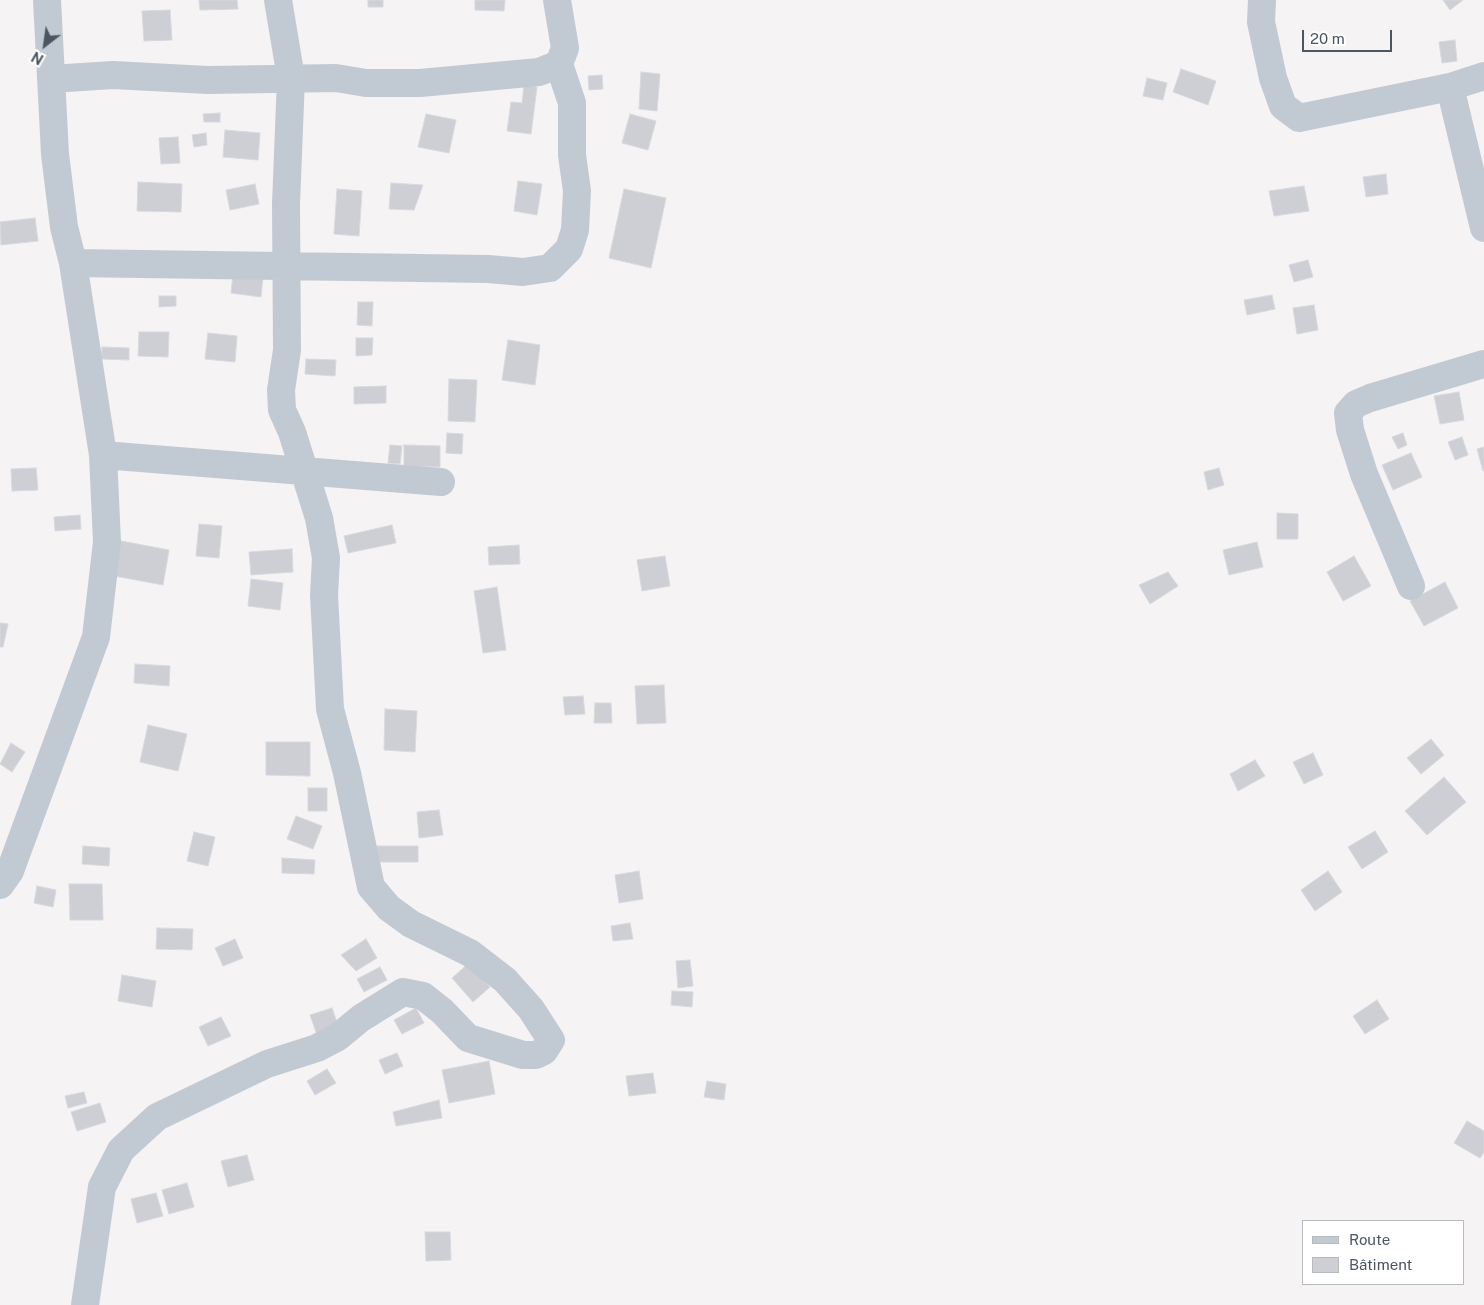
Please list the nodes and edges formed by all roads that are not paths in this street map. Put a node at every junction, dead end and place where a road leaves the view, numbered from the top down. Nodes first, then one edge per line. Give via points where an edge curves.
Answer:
1 (47, 0) edge
2 (278, 0) edge
3 (558, 0) edge
4 (1262, 0) edge
5 (559, 64) junction
6 (1484, 76) edge
7 (291, 78) junction
8 (51, 79) junction
9 (1450, 87) junction
10 (1484, 228) edge
11 (73, 263) junction
12 (286, 267) junction
13 (1484, 364) edge
14 (103, 454) junction
15 (304, 469) junction
16 (441, 482) dead end
17 (1411, 586) dead end
18 (0, 885) edge
19 (85, 1305) edge

1 - 8 street
2 - 7 street
3 - 5 street via 565,48
4 - 9 street via 1261,22 1273,78 1282,106 1299,118
5 - 7 street via 539,72 420,83
5 - 12 street via 572,104 572,155 577,191 575,230 569,249 550,268 523,272
6 - 9 street
7 - 8 street via 208,80 113,75
7 - 12 street
8 - 11 street via 55,154 64,227
9 - 10 street
11 - 12 street
11 - 14 street
12 - 15 street via 287,350 281,390 282,410
13 - 17 street via 1370,398 1356,404 1348,413 1364,474
14 - 15 street
14 - 18 street via 107,542 96,637 10,871
15 - 16 street
15 - 19 street via 319,518 326,558 324,595 330,709 371,887 389,908 411,924 470,953 505,980 531,1009 551,1040 544,1051 523,1055 468,1038 423,996 404,992 317,1048 267,1064 157,1117 121,1150 102,1187

